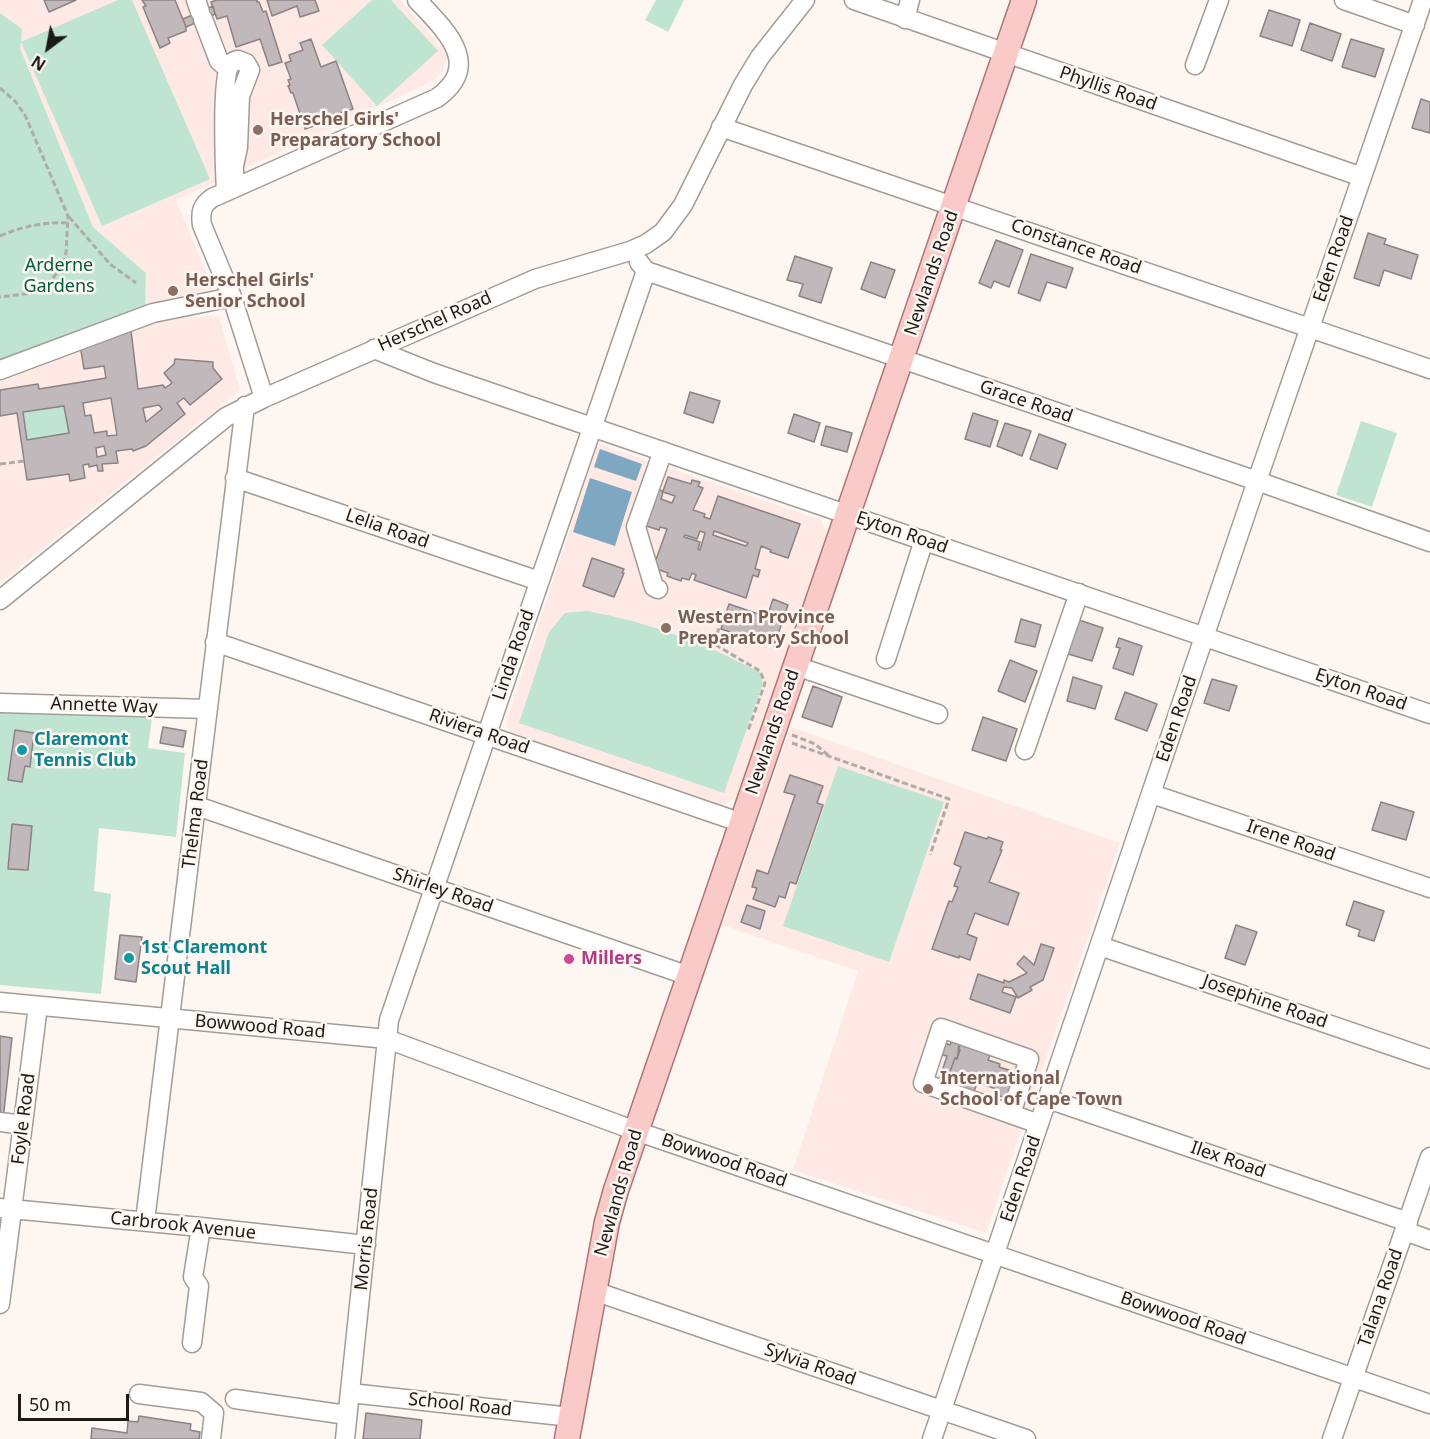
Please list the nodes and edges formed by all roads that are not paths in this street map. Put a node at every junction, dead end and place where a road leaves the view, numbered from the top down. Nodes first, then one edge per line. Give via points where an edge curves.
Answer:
1 (417, 0) edge
2 (805, 0) edge
3 (854, 0) edge
4 (910, 0) edge
5 (1024, 0) edge
6 (1219, 0) edge
7 (1344, 0) edge
8 (1423, 0) edge
9 (200, 10) edge
10 (905, 19) junction
11 (1415, 25) junction
12 (1006, 54) junction
13 (1195, 65) dead end
14 (721, 127) junction
15 (1362, 177) junction
16 (230, 190) junction
17 (954, 206) junction
18 (630, 250) junction
19 (646, 271) junction
20 (232, 297) junction
21 (1311, 328) junction
22 (375, 349) junction
23 (902, 359) junction
24 (1430, 369) edge
25 (0, 370) edge
26 (264, 398) junction
27 (245, 406) junction
28 (591, 427) junction
29 (663, 451) junction
30 (235, 478) junction
31 (1257, 481) junction
32 (848, 514) junction
33 (924, 540) junction
34 (1430, 542) edge
35 (539, 581) junction
36 (658, 589) dead end
37 (1079, 593) junction
38 (0, 600) edge
39 (1205, 637) junction
40 (215, 642) junction
41 (886, 660) dead end
42 (796, 666) junction
43 (0, 703) edge
44 (208, 709) junction
45 (938, 714) dead end
46 (1430, 714) edge
47 (487, 735) junction
48 (1025, 750) dead end
49 (1152, 794) junction
50 (197, 806) junction
51 (742, 823) junction
52 (434, 888) junction
53 (1430, 888) edge
54 (1100, 946) junction
55 (689, 976) junction
56 (0, 1002) edge
57 (38, 1006) junction
58 (169, 1019) junction
59 (387, 1039) junction
60 (1430, 1059) edge
61 (1048, 1099) junction
62 (1011, 1114) junction
63 (0, 1122) edge
64 (1040, 1124) junction
65 (23, 1125) junction
66 (636, 1131) junction
67 (1430, 1157) edge
68 (6, 1208) edge
69 (145, 1221) junction
70 (201, 1227) junction
71 (1406, 1227) junction
72 (1430, 1240) edge
73 (366, 1245) junction
74 (995, 1254) junction
75 (594, 1291) junction
76 (0, 1304) edge
77 (192, 1342) dead end
78 (1353, 1377) junction
79 (350, 1393) junction
80 (139, 1394) dead end
81 (235, 1399) dead end
82 (1430, 1404) edge
83 (942, 1410) junction
84 (347, 1415) junction
85 (569, 1428) edge
86 (211, 1439) edge
87 (345, 1439) edge
88 (932, 1439) edge
89 (1026, 1439) edge
90 (1332, 1439) edge

1 - 16 street via 449,35 457,51 456,77 445,92
2 - 14 street, Herschel Road via 760,57
3 - 10 street, Phyllis Road
4 - 10 street
5 - 12 main road, Newlands Road
6 - 13 street
7 - 11 street
8 - 11 street, Eden Road
9 - 16 street via 219,61 228,69 225,106
10 - 12 street, Phyllis Road
11 - 15 street, Eden Road
12 - 15 street, Phyllis Road
12 - 17 main road, Newlands Road
14 - 17 street, Constance Road
14 - 18 street, Herschel Road via 672,222 652,240
15 - 21 street, Eden Road
16 - 20 street via 206,203 200,215
17 - 21 street, Constance Road
17 - 23 main road, Newlands Road
18 - 19 street
18 - 22 street, Herschel Road via 535,279
19 - 23 street, Grace Road
19 - 28 street, Linda Road
20 - 25 street via 153,313
20 - 26 street
21 - 24 street, Constance Road
21 - 31 street, Eden Road
22 - 26 street, Herschel Road
22 - 28 street, Eyton Road
23 - 31 street, Grace Road
23 - 32 main road, Newlands Road
26 - 27 street, Herschel Road
27 - 30 street, Thelma Road
27 - 38 street, Herschel Road via 202,435
28 - 29 street, Eyton Road
28 - 35 street, Linda Road
29 - 32 street, Eyton Road
29 - 36 street via 636,527 654,587
30 - 35 street, Lelia Road
30 - 40 street, Thelma Road
31 - 34 street, Grace Road
31 - 39 street, Eden Road
32 - 33 street, Eyton Road
32 - 42 main road, Newlands Road
33 - 37 street, Eyton Road
33 - 41 street
35 - 47 street, Linda Road
37 - 39 street, Eyton Road
37 - 48 street
39 - 46 street, Eyton Road
39 - 49 street, Eden Road
40 - 44 street, Thelma Road
40 - 47 street, Riviera Road
42 - 45 street
42 - 51 main road, Newlands Road
43 - 44 street, Annette Way
44 - 50 street, Thelma Road
47 - 51 street, Riviera Road
47 - 52 street, Linda Road
49 - 53 street, Irene Road
49 - 54 street, Eden Road
50 - 52 street, Shirley Road
50 - 58 street, Thelma Road
51 - 55 main road, Newlands Road
52 - 55 street, Shirley Road
52 - 59 street, Linda Road via 389,1020
54 - 60 street, Josephine Road
54 - 61 street, Eden Road
55 - 66 main road, Newlands Road
56 - 57 street, Bowwood Road
57 - 58 street, Bowwood Road
57 - 65 street, Foyle Road
58 - 59 street, Bowwood Road
58 - 69 street, Thelma Road
59 - 66 street, Bowwood Road
59 - 73 street, Morris Road
61 - 64 street, Eden Road
61 - 71 street, Ilex Road
62 - 62 street via 923,1083 941,1028 1029,1059
62 - 64 street
63 - 65 street
64 - 74 street, Eden Road
65 - 68 street, Foyle Road
66 - 74 street, Bowwood Road
66 - 75 main road, Newlands Road via 607,1222
67 - 71 street, Talana Road
68 - 69 street, Carbrook Avenue
68 - 76 street, Foyle Road
69 - 70 street, Carbrook Avenue
70 - 73 street, Carbrook Avenue
70 - 77 street via 193,1277 199,1286
71 - 72 street, Ilex Road
71 - 78 street, Talana Road
73 - 79 street, Morris Road
74 - 78 street, Bowwood Road
74 - 83 street, Eden Road
75 - 83 street, Sylvia Road
75 - 85 main road, Newlands Road
78 - 82 street, Bowwood Road
78 - 90 street, Talana Road
79 - 84 street, Morris Road
79 - 85 street, School Road
80 - 86 street via 201,1402 214,1413
81 - 84 street
83 - 88 street, Eden Road
83 - 89 street, Sylvia Road
84 - 87 street, Morris Road

